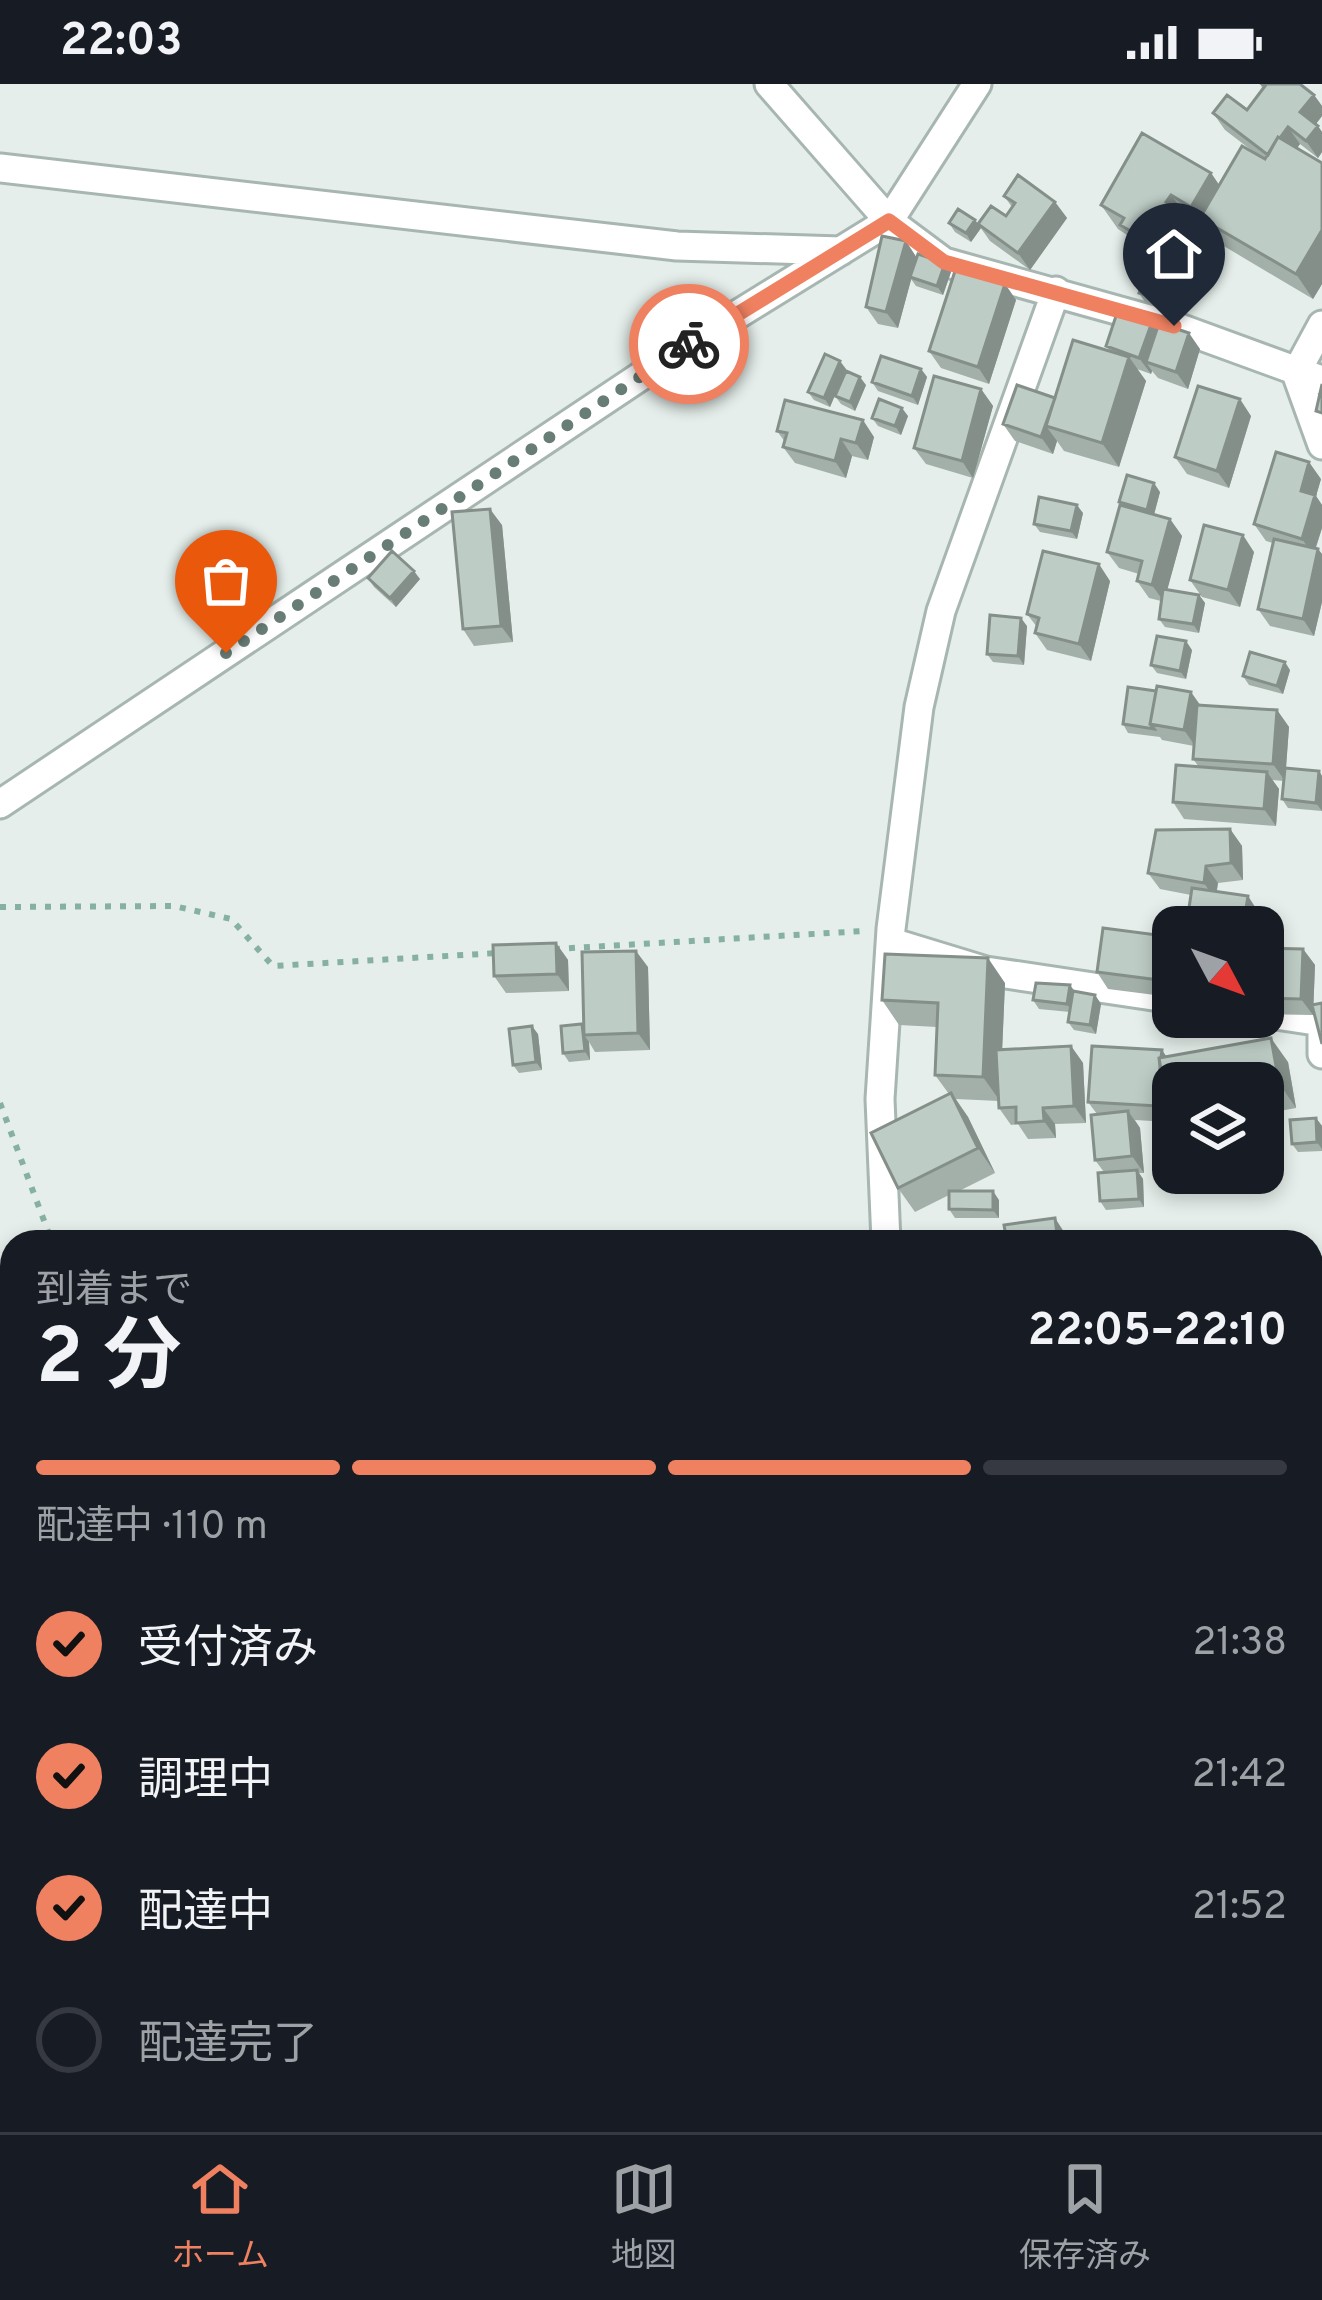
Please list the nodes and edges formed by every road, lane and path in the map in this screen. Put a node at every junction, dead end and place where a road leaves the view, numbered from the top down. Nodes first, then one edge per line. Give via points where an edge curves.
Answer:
1 (769, 84) edge
2 (976, 84) edge
3 (0, 168) edge
4 (889, 221) junction
5 (841, 251) junction
6 (1055, 291) junction
7 (1322, 326) edge
8 (1309, 377) edge
9 (1322, 446) edge
10 (0, 804) edge
11 (0, 907) edge
12 (891, 936) junction
13 (535, 951) edge
14 (511, 952) edge
15 (1152, 996) edge
16 (1284, 1018) edge
17 (1322, 1026) edge
18 (1322, 1054) edge
19 (0, 1103) edge
20 (48, 1230) edge
21 (885, 1230) edge

1 - 4 street
2 - 4 street
3 - 5 street via 676,246
4 - 5 street
4 - 6 street via 944,262
5 - 10 street
6 - 8 street
6 - 12 street via 941,611 919,707
7 - 8 street
8 - 9 street
11 - 14 path via 174,906 231,919 273,966
12 - 13 path
12 - 15 street via 986,971
12 - 21 street via 880,1100
16 - 17 street
17 - 18 street
19 - 20 path

